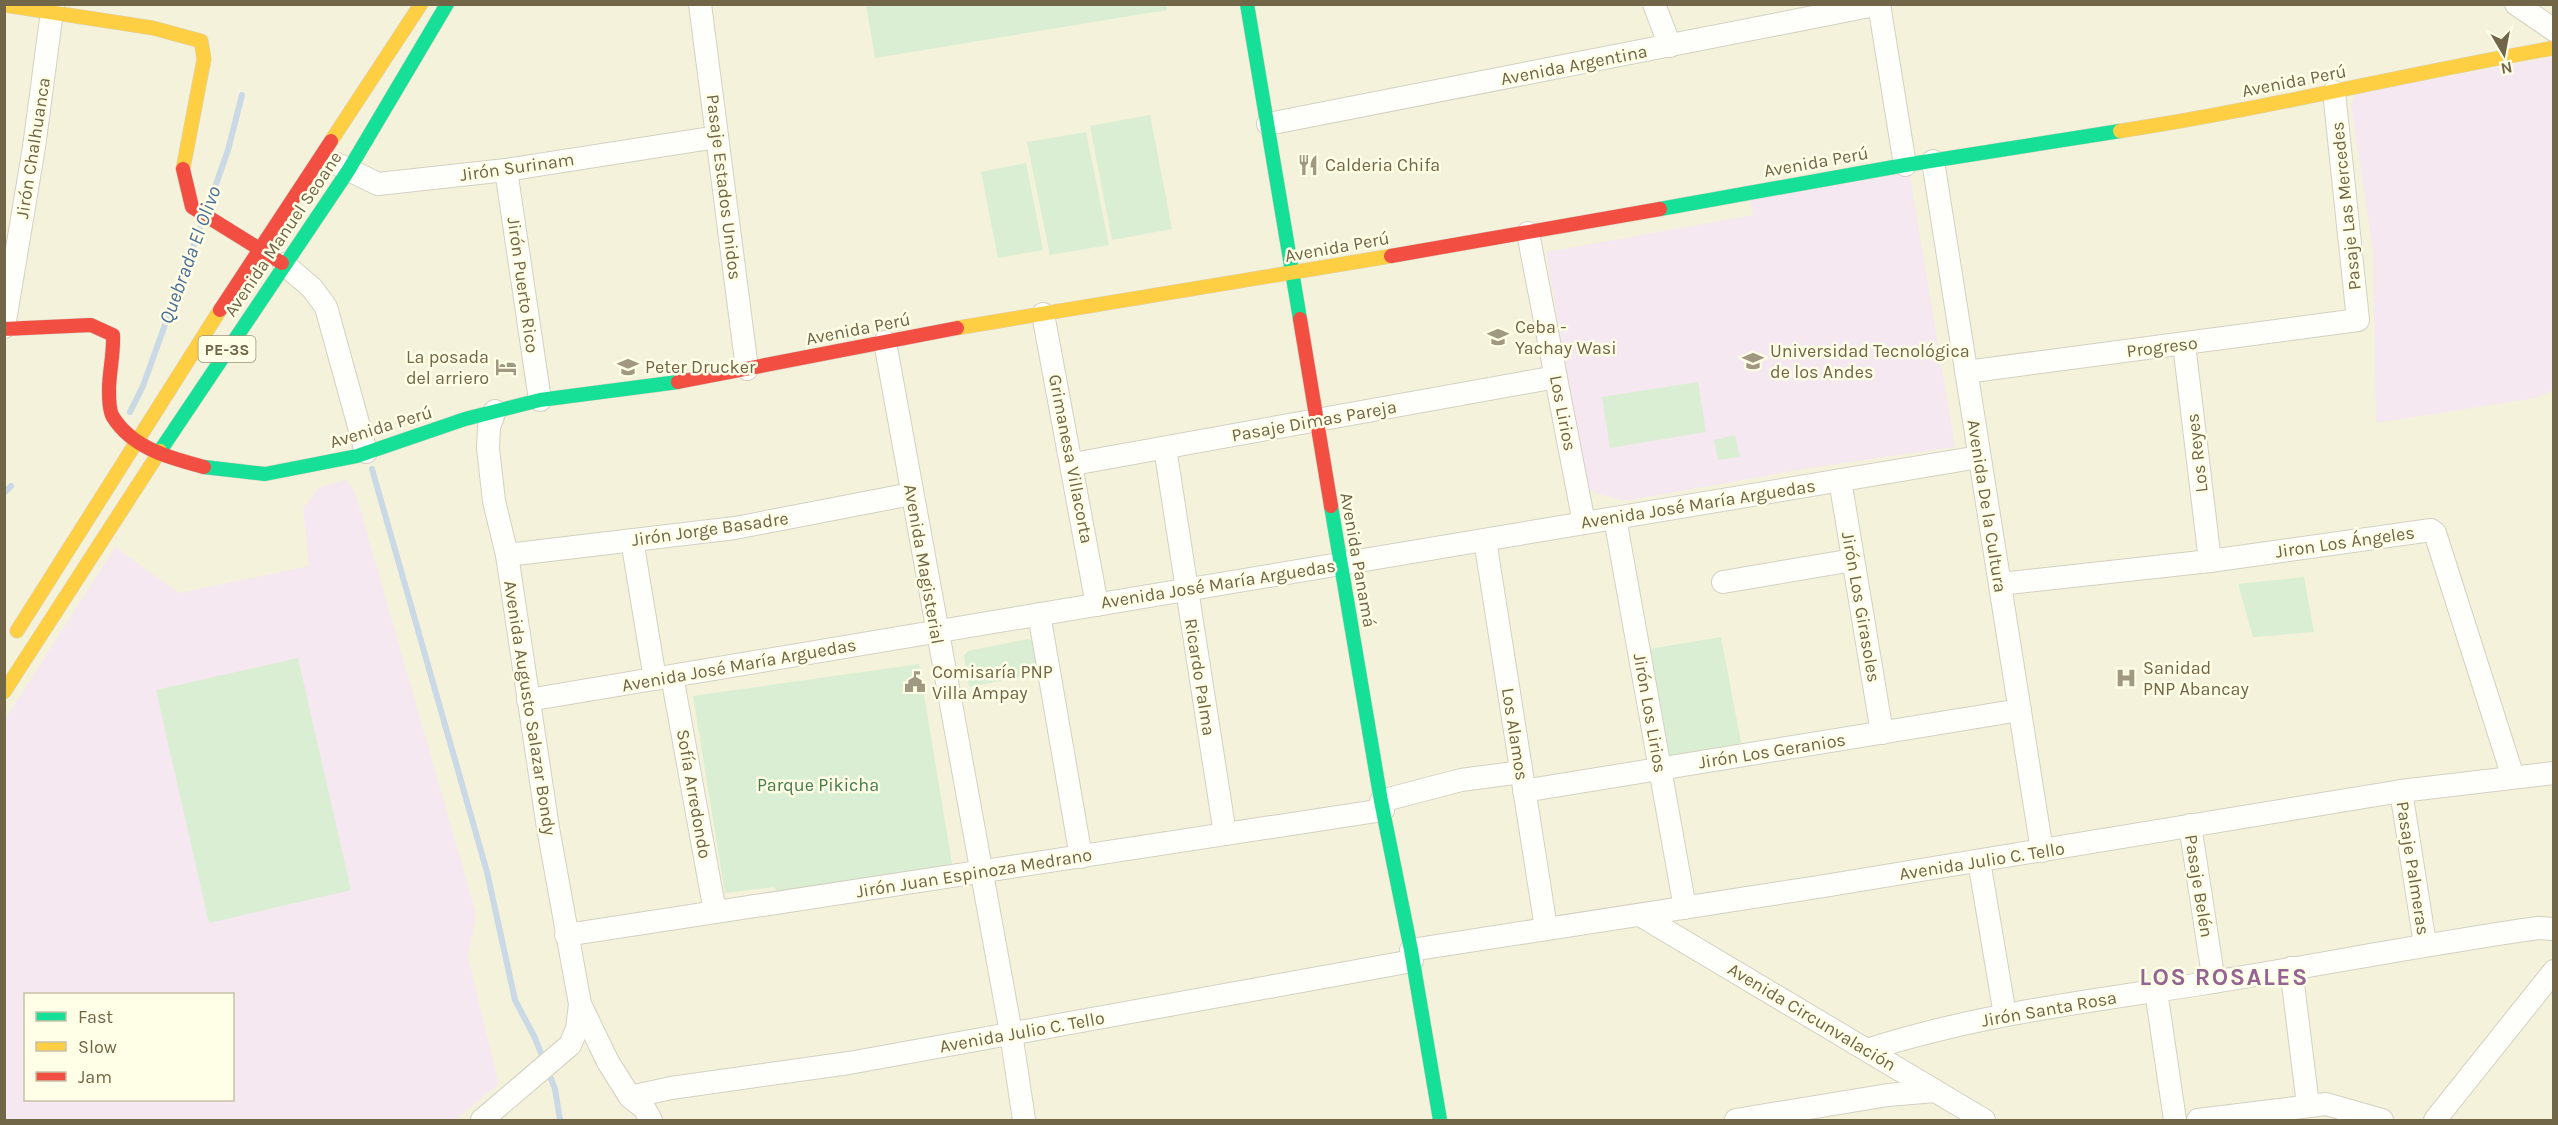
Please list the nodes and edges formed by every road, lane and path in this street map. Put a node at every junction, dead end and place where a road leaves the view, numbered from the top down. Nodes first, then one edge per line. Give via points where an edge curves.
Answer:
1 (4, 4) edge
2 (421, 4) edge
3 (447, 4) edge
4 (700, 4) edge
5 (1247, 4) edge
6 (1654, 4) edge
7 (2516, 4) edge
8 (1879, 5) edge
9 (52, 7) edge
10 (2553, 30) edge
11 (1670, 46) junction
12 (2553, 48) edge
13 (2334, 92) junction
14 (1268, 124) junction
15 (717, 137) junction
16 (324, 155) junction
17 (1933, 160) junction
18 (1905, 165) junction
19 (506, 170) junction
20 (348, 171) junction
21 (1528, 233) junction
22 (262, 249) junction
23 (284, 264) junction
24 (1291, 273) junction
25 (1043, 314) junction
26 (2358, 321) joint
27 (4, 328) edge
28 (885, 342) junction
29 (2184, 344) junction
30 (747, 369) junction
31 (1966, 372) junction
32 (1556, 377) junction
33 (540, 400) junction
34 (495, 411) junction
35 (1316, 421) junction
36 (136, 441) junction
37 (1165, 448) junction
38 (366, 452) junction
39 (158, 454) junction
40 (1979, 457) junction
41 (1073, 465) junction
42 (1840, 480) junction
43 (911, 494) junction
44 (1615, 518) junction
45 (1584, 523) junction
46 (632, 540) junction
47 (1485, 540) junction
48 (507, 555) junction
49 (1853, 560) junction
50 (2210, 561) junction
51 (1341, 564) junction
52 (1722, 582) dead end
53 (2000, 585) junction
54 (1186, 590) junction
55 (1097, 605) junction
56 (1039, 614) junction
57 (936, 632) junction
58 (10, 642) dead end
59 (664, 677) junction
60 (4, 692) edge
61 (528, 700) junction
62 (2020, 710) junction
63 (1882, 733) junction
64 (1661, 769) junction
65 (2553, 773) edge
66 (2513, 777) junction
67 (1523, 782) junction
68 (2401, 791) junction
69 (1382, 805) junction
70 (2190, 825) junction
71 (1225, 834) junction
72 (2042, 851) junction
73 (1081, 857) junction
74 (1979, 861) junction
75 (981, 873) junction
76 (1685, 908) junction
77 (715, 912) junction
78 (1640, 915) junction
79 (1546, 928) junction
80 (2553, 929) edge
81 (566, 935) junction
82 (2425, 944) junction
83 (1412, 955) junction
84 (2290, 968) junction
85 (2553, 971) edge
86 (2214, 982) junction
87 (2156, 991) junction
88 (580, 1004) junction
89 (2005, 1015) junction
90 (1011, 1033) junction
91 (1867, 1050) junction
92 (1935, 1091) junction
93 (630, 1097) junction
94 (2308, 1105) junction
95 (1841, 1112) edge
96 (482, 1120) edge
97 (651, 1120) edge
98 (1024, 1120) edge
99 (1440, 1120) edge
100 (1736, 1120) edge
101 (1984, 1120) edge
102 (2175, 1120) edge
103 (2198, 1120) edge
104 (2382, 1120) edge
105 (2435, 1120) edge

1 - 9 main road
2 - 16 main road, Avenida Manuel Seoane
3 - 20 main road, Avenida Manuel Seoane / PE-3S
4 - 15 street, Pasaje Estados Unidos
5 - 14 main road, Avenida Panamá
6 - 11 street
7 - 10 street
8 - 11 street, Avenida Argentina
8 - 18 street
9 - 22 main road via 201,41 204,59 182,166 192,207
9 - 27 street, Jirón Chalhuanca
11 - 14 street, Avenida Argentina
12 - 13 main road, Avenida Perú via 2423,71
13 - 17 main road, Avenida Perú via 2181,122
13 - 26 street, Pasaje Las Mercedes
14 - 24 main road, Avenida Panamá
15 - 19 street, Jirón Surinam
15 - 30 street, Pasaje Estados Unidos
16 - 20 street, Jirón Surinam
16 - 22 main road, Avenida Manuel Seoane
17 - 18 main road, Avenida Perú
17 - 31 street, Avenida De la Cultura
18 - 21 main road, Avenida Perú
19 - 20 street, Jirón Surinam via 378,184
19 - 33 street, Jirón Puerto Rico
20 - 23 main road, Avenida Manuel Seoane / PE-3S
21 - 24 main road, Avenida Perú
21 - 32 street, Los Lirios
22 - 23 main road
22 - 36 main road, Avenida Manuel Seoane
23 - 38 street via 312,288 326,307
23 - 39 main road, Avenida Manuel Seoane / PE-3S
24 - 25 main road, Avenida Perú
24 - 35 main road, Avenida Panamá
25 - 28 main road, Avenida Perú
25 - 41 street, Grimanesa Villacorta
26 - 29 street, Progreso
27 - 36 main road, Avenida Perú via 91,325 113,335 109,388 112,416
28 - 30 main road, Avenida Perú
28 - 43 street, Avenida Magisterial
29 - 31 street, Progreso
29 - 50 street, Los Reyes
30 - 33 main road, Avenida Perú
31 - 40 street, Avenida De la Cultura
32 - 35 street, Pasaje Dimas Pareja
32 - 45 street, Los Lirios
33 - 34 main road, Avenida Perú
34 - 38 main road, Avenida Perú
34 - 48 street, Avenida Augusto Salazar Bondy via 489,427 490,475
35 - 37 street, Pasaje Dimas Pareja
35 - 51 main road, Avenida Panamá
36 - 39 main road, Avenida Perú
36 - 58 main road, Avenida Manuel Seoane
37 - 41 street, Pasaje Dimas Pareja
37 - 54 street, Ricardo Palma
38 - 39 main road, Avenida Perú via 265,474 208,468
39 - 60 main road, Avenida Manuel Seoane / PE-3S
40 - 42 street, Avenida José María Arguedas
40 - 53 street, Avenida De la Cultura
41 - 55 street, Grimanesa Villacorta
42 - 44 street, Avenida José María Arguedas
42 - 49 street, Jirón Los Girasoles
43 - 46 street, Jirón Jorge Basadre via 735,528
43 - 57 street, Avenida Magisterial
44 - 45 street, Avenida José María Arguedas
44 - 64 street, Jirón Los Lirios
45 - 47 street, Avenida José María Arguedas
46 - 48 street, Jirón Jorge Basadre
46 - 59 street, Sofía Arredondo
47 - 51 street, Avenida José María Arguedas
47 - 67 street, Los Alamos
48 - 61 street, Avenida Augusto Salazar Bondy
49 - 52 street
49 - 63 street, Jirón Los Girasoles
50 - 53 street, Jiron Los Ángeles
50 - 66 street, Jiron Los Ángeles via 2436,532
51 - 54 street, Avenida José María Arguedas
51 - 69 main road, Avenida Panamá
53 - 62 street, Avenida De la Cultura
54 - 55 street, Avenida José María Arguedas
54 - 71 street, Ricardo Palma
55 - 56 street, Avenida José María Arguedas
56 - 57 street, Avenida José María Arguedas
56 - 73 street
57 - 59 street, Avenida José María Arguedas
57 - 75 street, Avenida Magisterial
59 - 61 street, Avenida José María Arguedas
59 - 77 street, Sofía Arredondo
61 - 81 street, Avenida Augusto Salazar Bondy
62 - 63 street, Jirón Los Geranios
62 - 72 street, Avenida De la Cultura
63 - 64 street, Jirón Los Geranios
64 - 67 street, Jirón Los Geranios
64 - 76 street, Jirón Los Lirios
65 - 66 street, Avenida Julio C. Tello
66 - 68 street, Avenida Julio C. Tello
67 - 69 street, Jirón Los Geranios via 1461,780
67 - 79 street, Los Alamos
68 - 70 street, Avenida Julio C. Tello
68 - 82 street, Pasaje Palmeras
69 - 71 street, Jirón Juan Espinoza Medrano
69 - 83 main road, Avenida Panamá
70 - 72 street, Avenida Julio C. Tello
70 - 86 street, Pasaje Belén
71 - 73 street, Jirón Juan Espinoza Medrano
72 - 74 street, Avenida Julio C. Tello
73 - 75 street, Jirón Juan Espinoza Medrano
74 - 76 street, Avenida Julio C. Tello
74 - 89 street
75 - 77 street, Jirón Juan Espinoza Medrano
75 - 90 street, Avenida Magisterial
76 - 78 street, Avenida Julio C. Tello
77 - 81 street, Jirón Juan Espinoza Medrano
78 - 79 street, Avenida Julio C. Tello
78 - 91 street, Avenida Circunvalación
79 - 83 street, Avenida Julio C. Tello
80 - 82 street, Jirón Santa Rosa
81 - 88 street, Avenida Augusto Salazar Bondy
82 - 84 street, Jirón Santa Rosa
83 - 90 street, Avenida Julio C. Tello
83 - 99 main road, Avenida Panamá
84 - 86 street, Jirón Santa Rosa
84 - 94 street
85 - 105 street
86 - 87 street, Jirón Santa Rosa
87 - 89 street, Jirón Santa Rosa
87 - 102 street
88 - 93 street
88 - 96 street via 570,1046
89 - 91 street, Jirón Santa Rosa via 1906,1037
90 - 93 street, Avenida Julio C. Tello
90 - 98 street, Avenida Magisterial
91 - 92 street, Avenida Circunvalación
92 - 95 street
92 - 101 street, Avenida Circunvalación
93 - 97 street
94 - 103 street
94 - 104 street via 2326,1104
95 - 100 street

